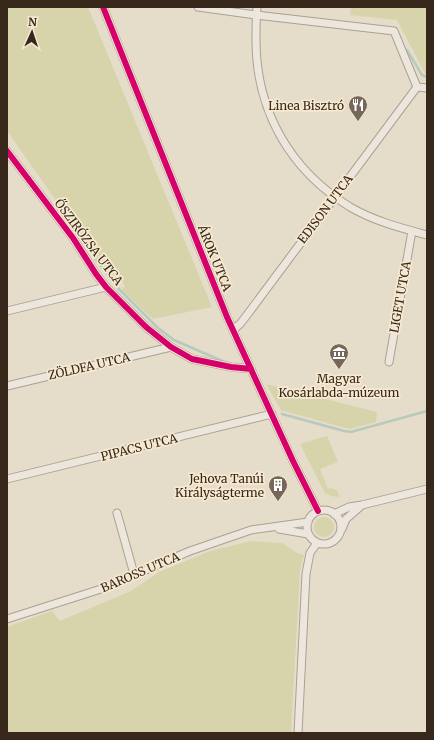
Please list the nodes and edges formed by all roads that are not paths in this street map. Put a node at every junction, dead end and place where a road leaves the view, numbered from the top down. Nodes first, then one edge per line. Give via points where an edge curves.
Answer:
1 (103, 7) edge
2 (198, 7) edge
3 (257, 7) edge
4 (256, 15) junction
5 (417, 87) junction
6 (427, 88) edge
7 (7, 151) edge
8 (335, 196) junction
9 (412, 231) junction
10 (427, 235) edge
11 (106, 287) junction
12 (7, 311) edge
13 (233, 330) junction
14 (171, 347) junction
15 (388, 362) dead end
16 (250, 369) junction
17 (7, 386) edge
18 (272, 414) junction
19 (7, 479) edge
20 (427, 489) edge
21 (362, 505) junction
22 (318, 511) junction
23 (117, 513) dead end
24 (334, 514) junction
25 (308, 522) junction
26 (273, 528) junction
27 (341, 531) junction
28 (308, 534) junction
29 (317, 543) junction
30 (134, 574) junction
31 (8, 617) edge
32 (298, 733) edge

1 - 13 street, ÁROK UTCA
2 - 4 street
3 - 4 street
4 - 5 street via 394,31
4 - 8 street via 260,83 271,118 298,164
5 - 6 street
5 - 8 street, EDISON UTCA
7 - 11 street, ŐSZIRÓZSA UTCA via 73,238
8 - 9 street via 351,207 381,221
8 - 13 street, EDISON UTCA via 247,315
9 - 10 street
9 - 15 street, LIGET UTCA
11 - 12 street
11 - 14 street, ŐSZIRÓZSA UTCA via 146,327
13 - 16 street, ÁROK UTCA
14 - 16 street, ŐSZIRÓZSA UTCA via 192,359 231,368
14 - 17 street, ZÖLDFA UTCA
16 - 18 street, ÁROK UTCA
18 - 19 street, PIPACS UTCA
18 - 22 street, ÁROK UTCA
20 - 21 street
21 - 24 street via 349,507
21 - 27 street via 346,519
22 - 24 street via 327,510
22 - 25 street
23 - 30 street
24 - 27 street via 339,519
25 - 26 street, BAROSS UTCA
25 - 28 street
26 - 28 street, BAROSS UTCA
26 - 30 street, BAROSS UTCA via 251,530
27 - 29 street via 338,538 330,543
28 - 29 street
29 - 32 street via 310,553 306,574
30 - 31 street, BAROSS UTCA via 101,588

